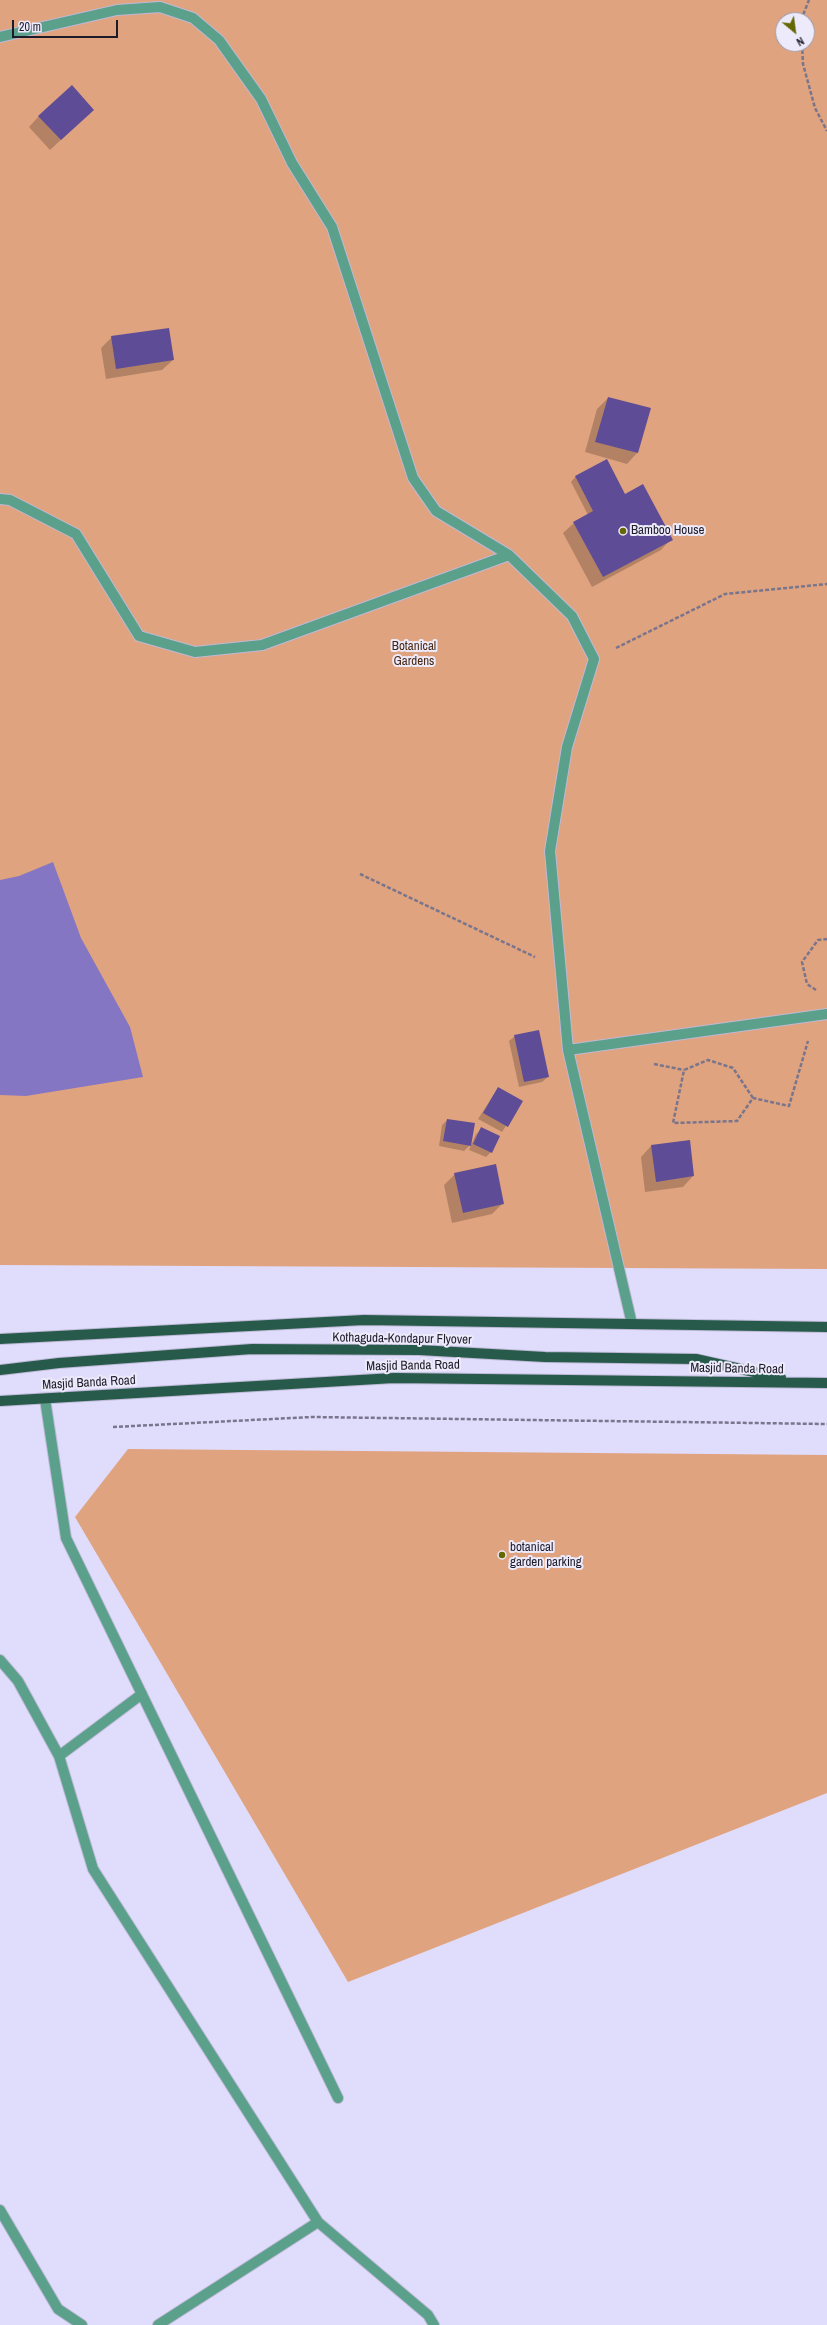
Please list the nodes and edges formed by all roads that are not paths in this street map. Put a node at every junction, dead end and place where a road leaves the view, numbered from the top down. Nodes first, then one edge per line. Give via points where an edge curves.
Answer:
1 (0, 37) edge
2 (0, 499) edge
3 (509, 555) junction
4 (827, 1014) edge
5 (568, 1050) junction
6 (632, 1324) junction
7 (827, 1327) edge
8 (0, 1339) edge
9 (0, 1370) edge
10 (801, 1383) junction
11 (827, 1383) edge
12 (45, 1398) junction
13 (0, 1401) edge
14 (0, 1660) edge
15 (142, 1694) junction
16 (59, 1756) junction
17 (338, 2098) dead end
18 (0, 2210) edge
19 (318, 2222) junction
20 (82, 2325) edge
21 (158, 2325) edge
22 (434, 2325) edge

1 - 3 street via 117,10 160,7 192,18 219,40 261,99 292,163 332,227 413,478 436,511
2 - 3 street via 10,500 76,534 139,636 195,652 262,645
3 - 5 street via 572,616 594,659 567,747 550,851
4 - 5 street
5 - 6 street
6 - 7 main road
6 - 8 main road via 364,1320
9 - 10 main road, Kothaguda-Kondapur Flyover via 59,1363 252,1349 419,1350 545,1357 696,1359
10 - 11 main road, Masjid Banda Road
10 - 12 main road, Masjid Banda Road via 394,1378
12 - 13 main road, Masjid Banda Road
12 - 15 street via 66,1538
14 - 16 street via 18,1681
15 - 16 street
15 - 17 street
16 - 19 street via 93,1869
18 - 20 street via 58,2309
19 - 21 street
19 - 22 street via 428,2315

